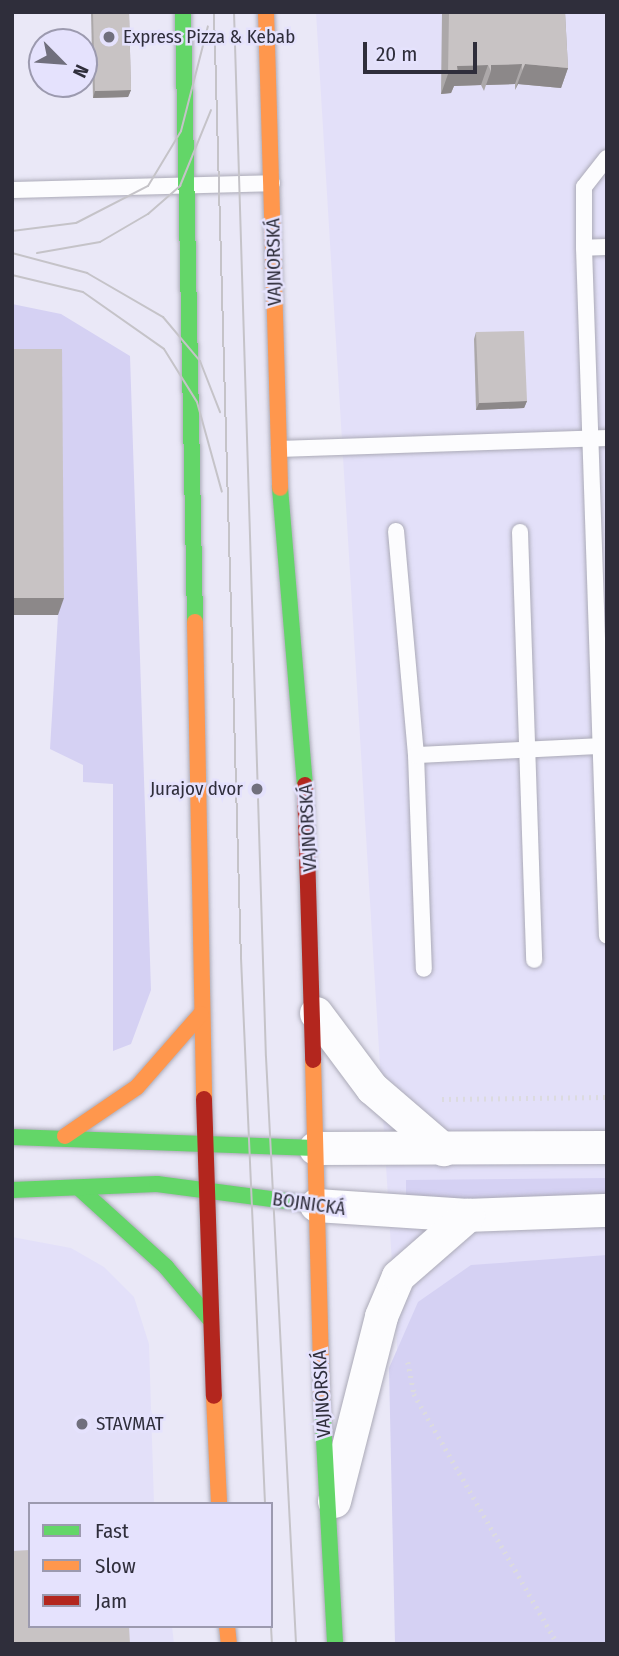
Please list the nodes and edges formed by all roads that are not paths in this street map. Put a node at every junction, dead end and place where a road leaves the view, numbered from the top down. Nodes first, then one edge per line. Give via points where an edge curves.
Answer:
1 (183, 12) edge
2 (266, 12) edge
3 (607, 158) edge
4 (272, 183) junction
5 (189, 185) junction
6 (12, 190) edge
7 (607, 247) edge
8 (584, 248) junction
9 (587, 438) junction
10 (607, 438) edge
11 (279, 449) junction
12 (396, 530) dead end
13 (520, 533) dead end
14 (600, 746) junction
15 (531, 749) junction
16 (416, 755) junction
17 (607, 936) edge
18 (534, 960) dead end
19 (424, 969) dead end
20 (316, 1013) junction
21 (201, 1014) junction
22 (65, 1136) junction
23 (12, 1137) edge
24 (205, 1141) junction
25 (607, 1147) edge
26 (315, 1148) junction
27 (443, 1149) junction
28 (79, 1188) junction
29 (206, 1188) junction
30 (12, 1190) edge
31 (316, 1205) junction
32 (607, 1210) edge
33 (468, 1214) junction
34 (209, 1318) junction
35 (219, 1502) edge
36 (329, 1520) junction
37 (335, 1644) edge

1 - 5 main road
2 - 4 main road, VAJNORSKÁ
3 - 8 lane via 584,187
4 - 5 lane
4 - 11 main road, VAJNORSKÁ
5 - 6 lane
5 - 21 main road
7 - 8 lane
8 - 9 lane
9 - 10 lane
9 - 11 lane
9 - 14 lane
11 - 20 main road, VAJNORSKÁ via 309,824
12 - 16 lane
13 - 15 lane
14 - 15 lane
14 - 17 lane
15 - 16 lane
15 - 18 lane
16 - 19 lane
20 - 26 main road, VAJNORSKÁ
20 - 27 street via 372,1088
21 - 22 main road via 136,1087
21 - 24 main road
22 - 23 main road
22 - 24 main road
24 - 26 main road
24 - 29 main road
25 - 27 street
26 - 27 street
26 - 31 main road, VAJNORSKÁ
28 - 29 main road, BOJNICKÁ
28 - 30 main road, BOJNICKÁ
28 - 34 main road via 166,1267
29 - 31 main road, BOJNICKÁ
29 - 34 main road
31 - 33 street, BOJNICKÁ
31 - 36 main road, VAJNORSKÁ
32 - 33 street, BOJNICKÁ
33 - 36 street via 398,1276 381,1316
34 - 35 main road
36 - 37 main road, VAJNORSKÁ

